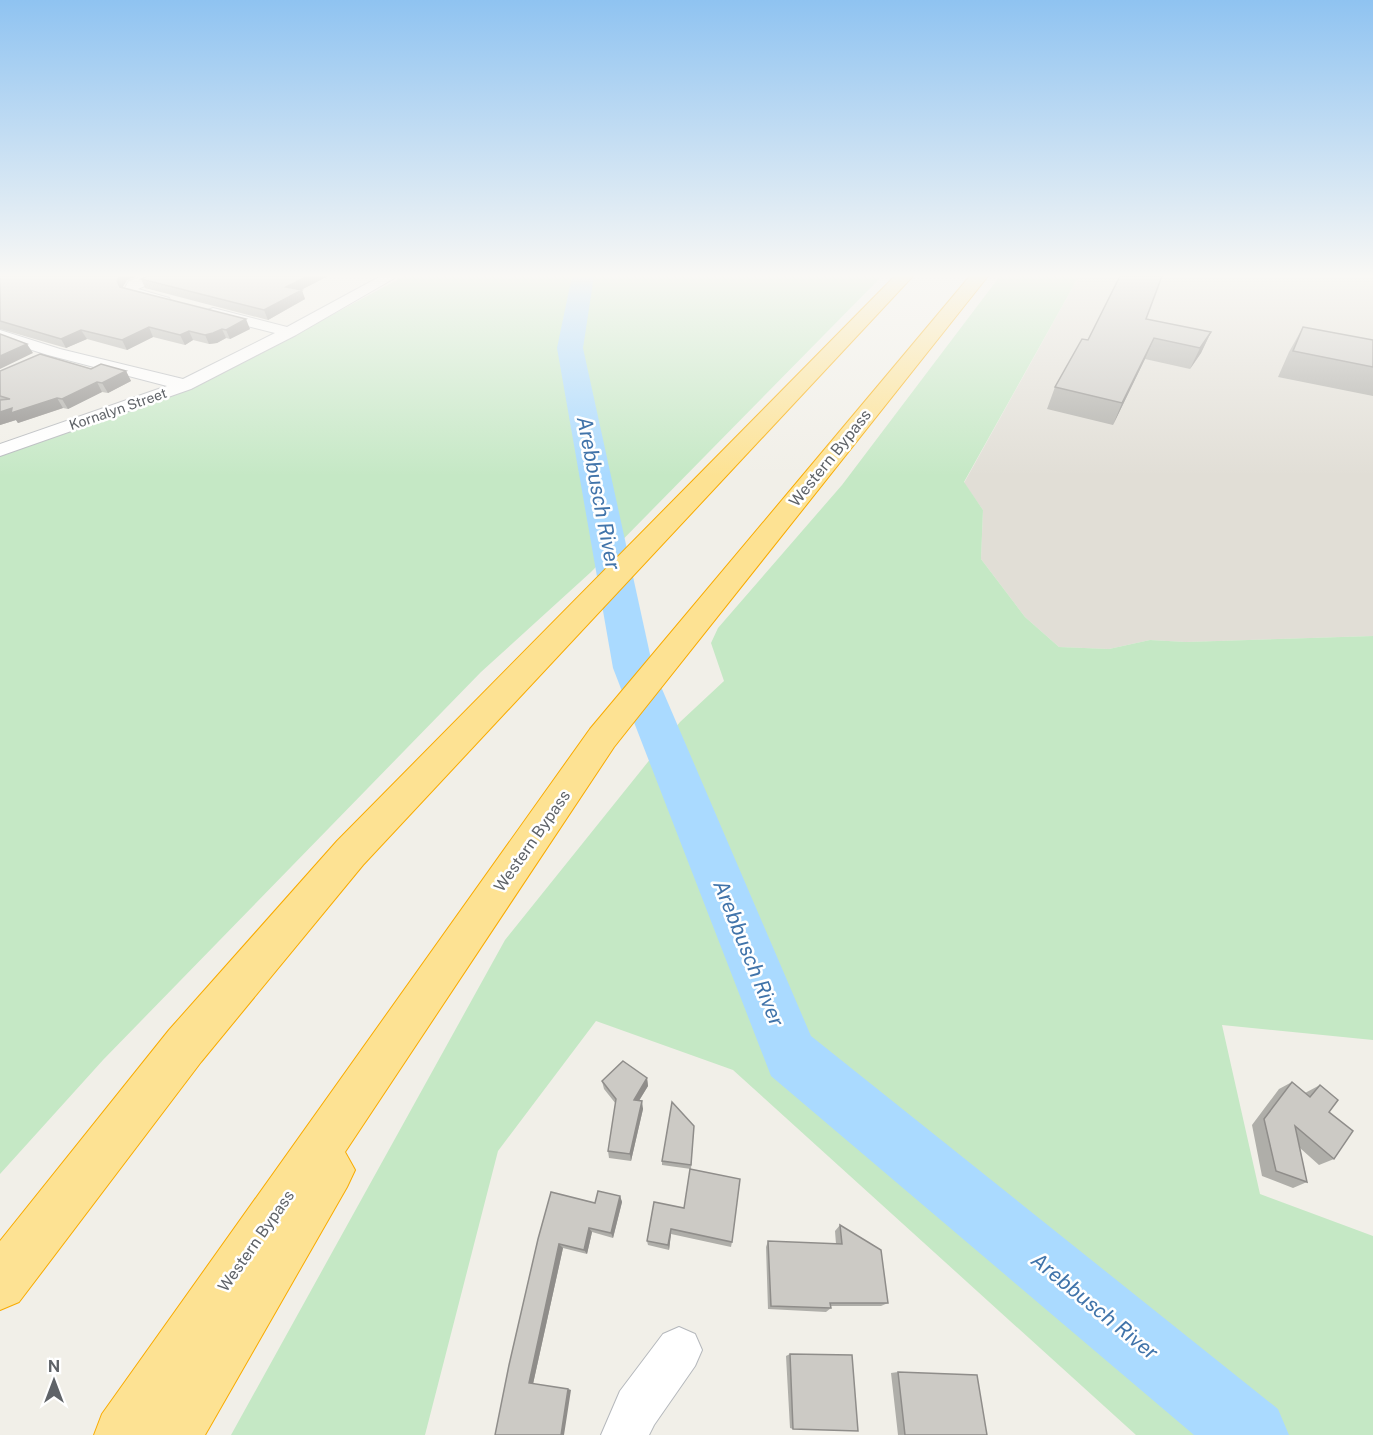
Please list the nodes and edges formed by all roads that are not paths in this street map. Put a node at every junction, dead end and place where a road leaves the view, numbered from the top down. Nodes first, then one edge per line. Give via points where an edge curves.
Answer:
1 (25, 343) edge
2 (269, 343) edge
3 (840, 343) edge
4 (924, 343) edge
5 (54, 352) junction
6 (34, 362) edge
7 (185, 385) junction
8 (0, 450) edge
9 (489, 903) junction
10 (185, 1046) junction
11 (0, 1250) edge
12 (0, 1283) edge
13 (679, 1350) dead end
14 (123, 1435) edge
15 (172, 1435) edge
16 (625, 1435) edge

1 - 5 street
2 - 7 street, Kornalyn Street
3 - 10 highway via 350,852
4 - 9 highway, Western Bypass via 602,738
5 - 6 street
5 - 7 street
7 - 8 street, Kornalyn Street
9 - 14 highway, Western Bypass
9 - 15 highway
10 - 11 highway
10 - 12 highway
13 - 16 street via 638,1408

